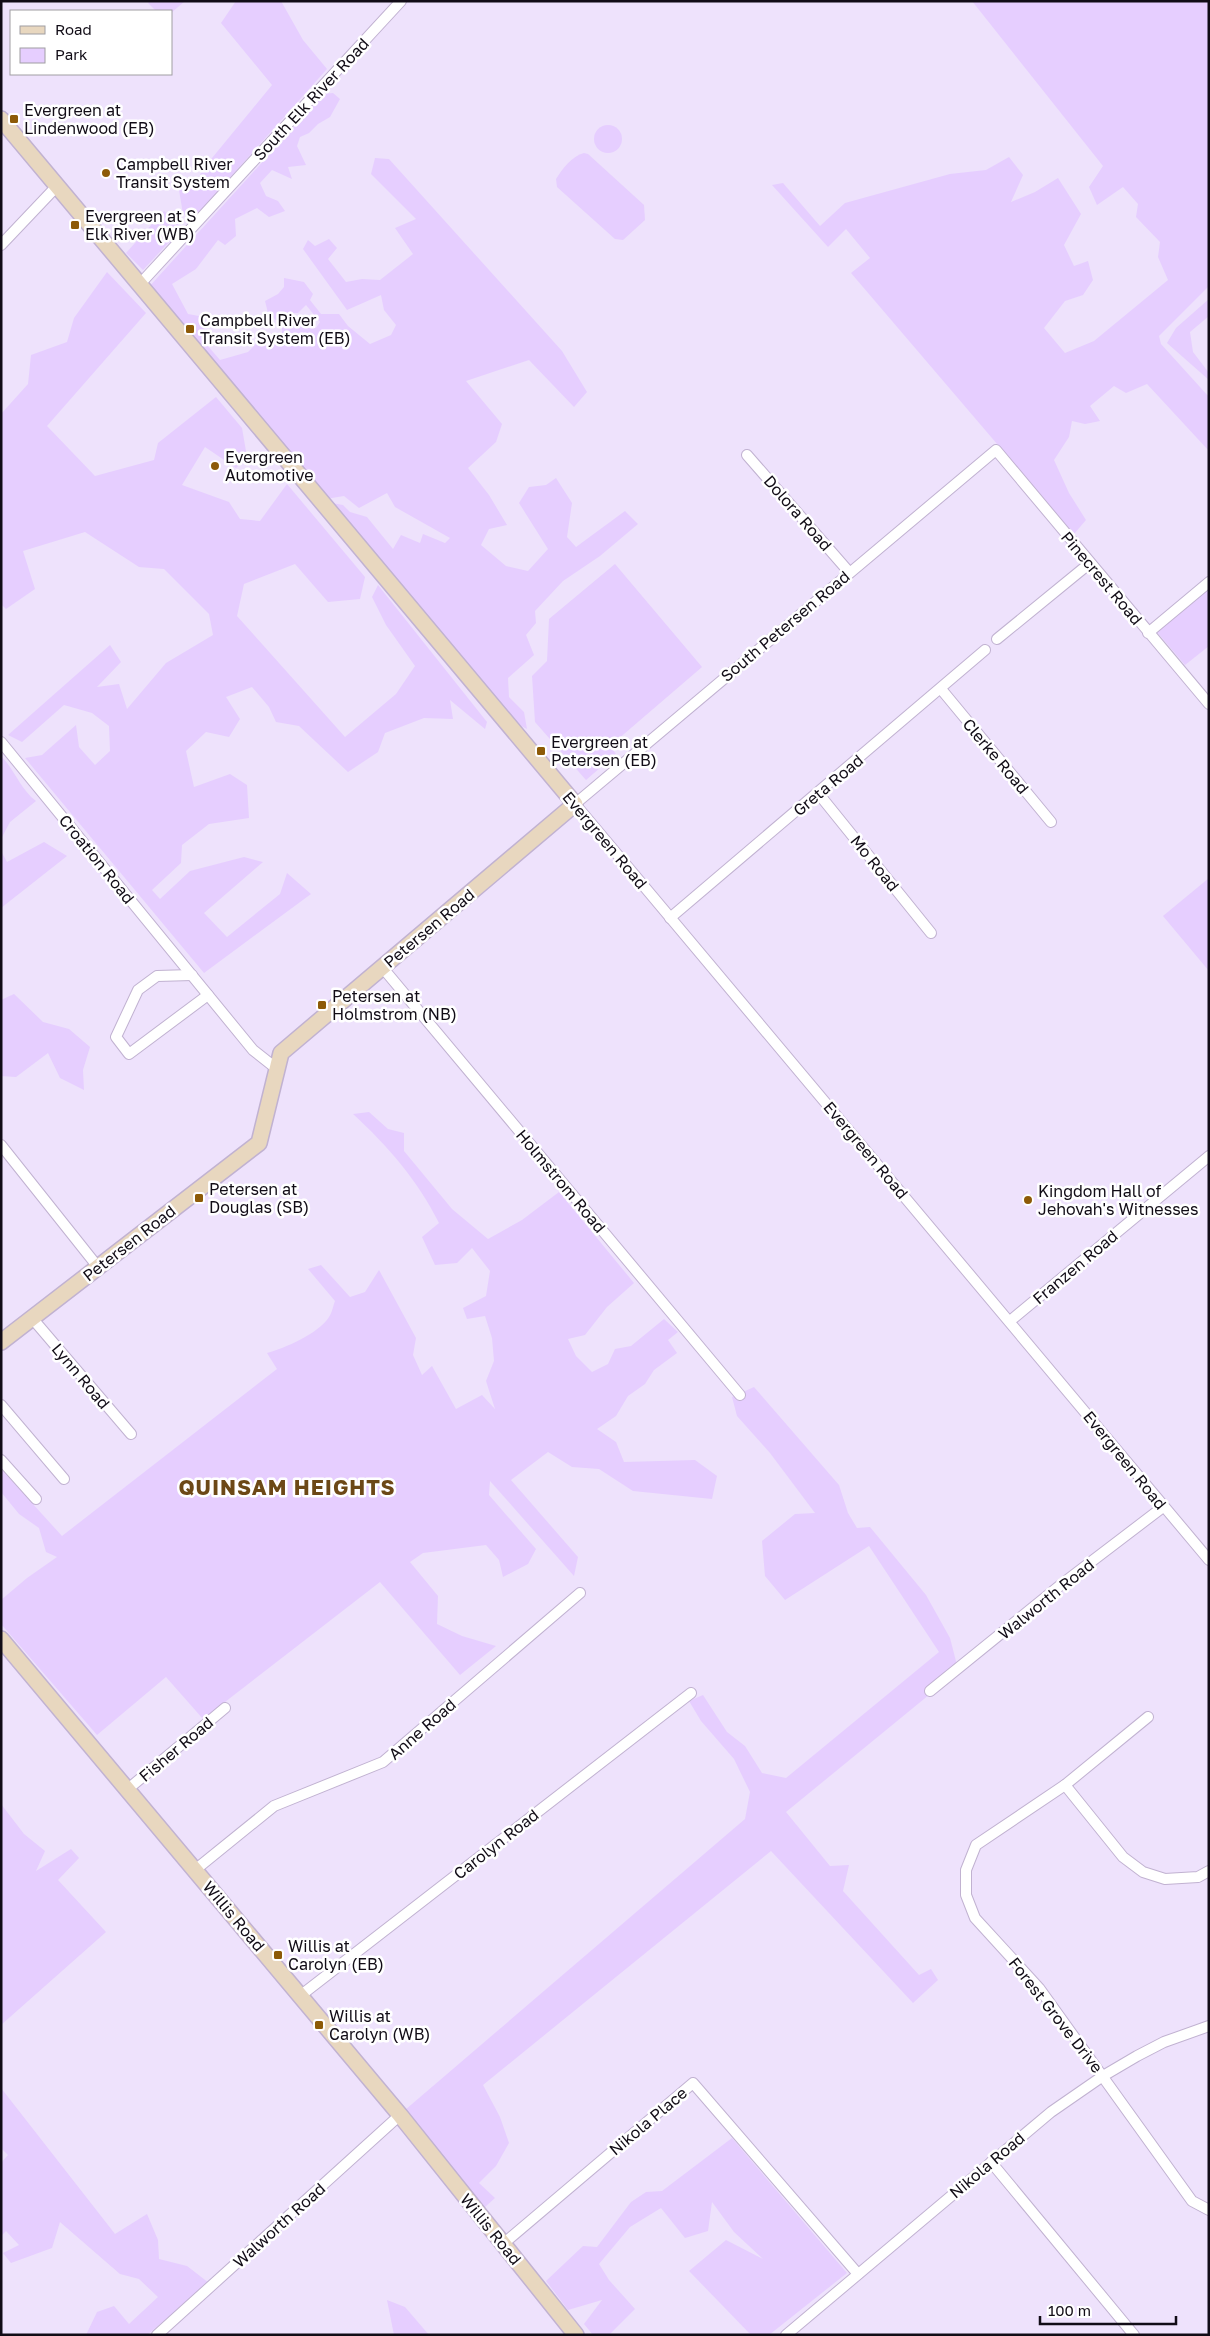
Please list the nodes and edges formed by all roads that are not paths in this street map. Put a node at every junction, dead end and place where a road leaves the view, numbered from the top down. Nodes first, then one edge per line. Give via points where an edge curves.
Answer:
1 (401, 1) edge
2 (1, 119) edge
3 (57, 186) junction
4 (1, 245) edge
5 (140, 284) junction
6 (996, 450) joint
7 (747, 455) dead end
8 (1090, 563) junction
9 (849, 572) junction
10 (1209, 582) edge
11 (1148, 633) junction
12 (998, 640) dead end
13 (985, 650) dead end
14 (941, 689) junction
15 (1209, 704) edge
16 (1, 742) edge
17 (818, 793) junction
18 (576, 804) junction
19 (1051, 822) dead end
20 (670, 918) junction
21 (931, 933) dead end
22 (382, 967) junction
23 (192, 975) junction
24 (208, 995) junction
25 (277, 1069) junction
26 (1, 1145) edge
27 (1209, 1156) edge
28 (98, 1267) junction
29 (32, 1318) junction
30 (1010, 1320) junction
31 (1, 1342) edge
32 (740, 1395) dead end
33 (1, 1405) edge
34 (131, 1434) dead end
35 (1, 1460) edge
36 (64, 1479) dead end
37 (36, 1499) dead end
38 (1163, 1507) junction
39 (1209, 1560) edge
40 (580, 1593) dead end
41 (1, 1640) edge
42 (930, 1691) dead end
43 (691, 1693) dead end
44 (225, 1708) dead end
45 (1148, 1717) dead end
46 (1065, 1785) junction
47 (128, 1789) junction
48 (195, 1870) junction
49 (1209, 1871) edge
50 (300, 1996) junction
51 (1209, 2026) edge
52 (1103, 2076) junction
53 (400, 2115) junction
54 (991, 2162) junction
55 (1209, 2210) edge
56 (503, 2244) junction
57 (858, 2274) junction
58 (157, 2335) edge
59 (576, 2335) edge
60 (786, 2335) edge
61 (1134, 2335) edge

1 - 5 street, South Elk River Road
2 - 3 street, Evergreen Road
3 - 4 street
3 - 5 street, Evergreen Road
5 - 18 street, Evergreen Road
6 - 8 street, Pinecrest Road
6 - 9 street, South Petersen Road
7 - 9 street, Dolora Road
8 - 11 street, Pinecrest Road
8 - 12 street
9 - 18 street, South Petersen Road
10 - 11 street
11 - 15 street, Pinecrest Road
13 - 14 street, Greta Road
14 - 17 street, Greta Road
14 - 19 street, Clerke Road
16 - 23 street, Croation Road
17 - 20 street, Greta Road
17 - 21 street, Mo Road
18 - 20 street, Evergreen Road
18 - 22 street, Petersen Road
20 - 30 street, Evergreen Road
22 - 25 street, Petersen Road via 280,1053
22 - 32 street, Holmstrom Road
23 - 24 street, Croation Road
23 - 24 street via 157,976 138,990 116,1037 129,1054
24 - 25 street, Croation Road via 253,1050
25 - 28 street, Petersen Road via 259,1142
26 - 28 street
27 - 30 street, Franzen Road
28 - 29 street, Petersen Road
29 - 31 street, Petersen Road
29 - 34 street, Lynn Road
30 - 38 street, Evergreen Road
33 - 36 street
35 - 37 street
38 - 39 street, Evergreen Road
38 - 42 street, Walworth Road
40 - 48 street, Anne Road via 383,1762 274,1806
41 - 47 street, Willis Road
43 - 50 street, Carolyn Road
44 - 47 street, Fisher Road
45 - 46 street, Forest Grove Drive
46 - 49 street via 1123,1857 1143,1872 1165,1879 1198,1877
46 - 52 street, Forest Grove Drive via 976,1845 966,1870 966,1895 975,1918 1039,1988
47 - 48 street, Willis Road
48 - 50 street, Willis Road
50 - 53 street, Willis Road
51 - 52 street, Nikola Road via 1164,2042
52 - 54 street, Nikola Road via 1051,2112
52 - 55 street, Forest Grove Drive via 1192,2201
53 - 56 street, Willis Road
53 - 58 street, Walworth Road
54 - 57 street, Nikola Road
54 - 61 street
56 - 57 street, Nikola Place via 693,2083
56 - 59 street, Willis Road
57 - 60 street, Nikola Road

